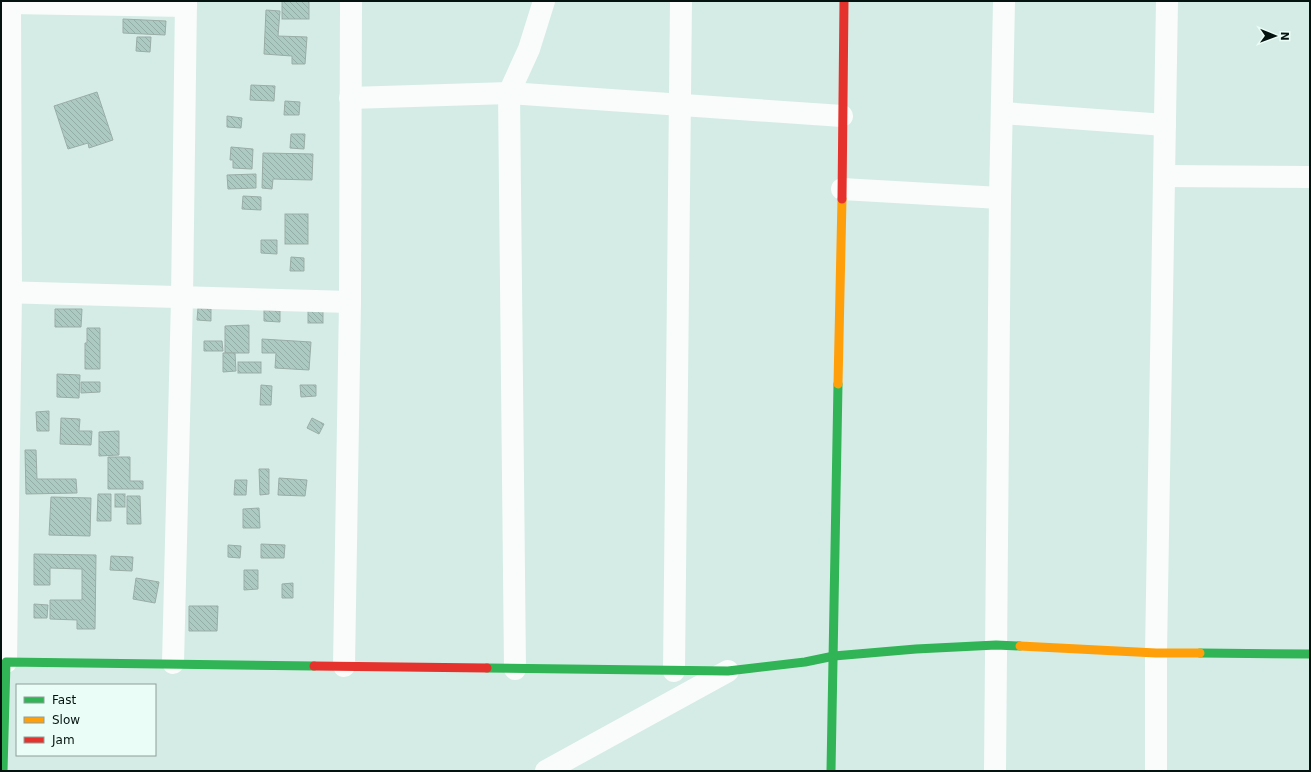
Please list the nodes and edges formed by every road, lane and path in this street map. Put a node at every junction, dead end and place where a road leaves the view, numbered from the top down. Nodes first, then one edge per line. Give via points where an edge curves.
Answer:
1 (351, 1) edge
2 (544, 1) edge
3 (681, 1) edge
4 (844, 1) edge
5 (1004, 1) edge
6 (1167, 1) edge
7 (10, 2) edge
8 (186, 3) edge
9 (509, 93) junction
10 (350, 98) junction
11 (679, 104) junction
12 (1003, 113) junction
13 (842, 116) junction
14 (1166, 125) junction
15 (1165, 176) junction
16 (1310, 177) edge
17 (842, 189) junction
18 (1000, 198) junction
19 (6, 292) edge
20 (182, 298) junction
21 (350, 302) junction
22 (996, 645) junction
23 (1156, 653) junction
24 (1310, 654) edge
25 (834, 656) junction
26 (6, 662) junction
27 (173, 663) junction
28 (344, 666) junction
29 (515, 668) junction
30 (674, 671) junction
31 (728, 671) junction
32 (3, 701) edge
33 (3, 771) edge
34 (546, 771) edge
35 (831, 771) edge
36 (995, 771) edge
37 (1156, 771) edge

1 - 10 street
2 - 9 street via 529,49
3 - 11 street
4 - 13 street
5 - 12 street
6 - 14 street
7 - 8 street
7 - 19 street
8 - 20 street
9 - 10 street
9 - 11 street
9 - 29 street
10 - 21 street
11 - 13 street
11 - 30 street
12 - 14 street
12 - 18 street
13 - 17 street
14 - 15 street
15 - 16 street
15 - 23 street
17 - 18 street
17 - 25 street
18 - 22 street
19 - 20 street
19 - 26 street
20 - 21 street
20 - 27 street
21 - 28 street
22 - 23 street
22 - 25 street
22 - 36 street
23 - 24 street
23 - 37 street
25 - 31 street
25 - 35 street
26 - 27 street
26 - 32 street
27 - 28 street
28 - 29 street
29 - 30 street
30 - 31 street
31 - 34 street
32 - 33 street

